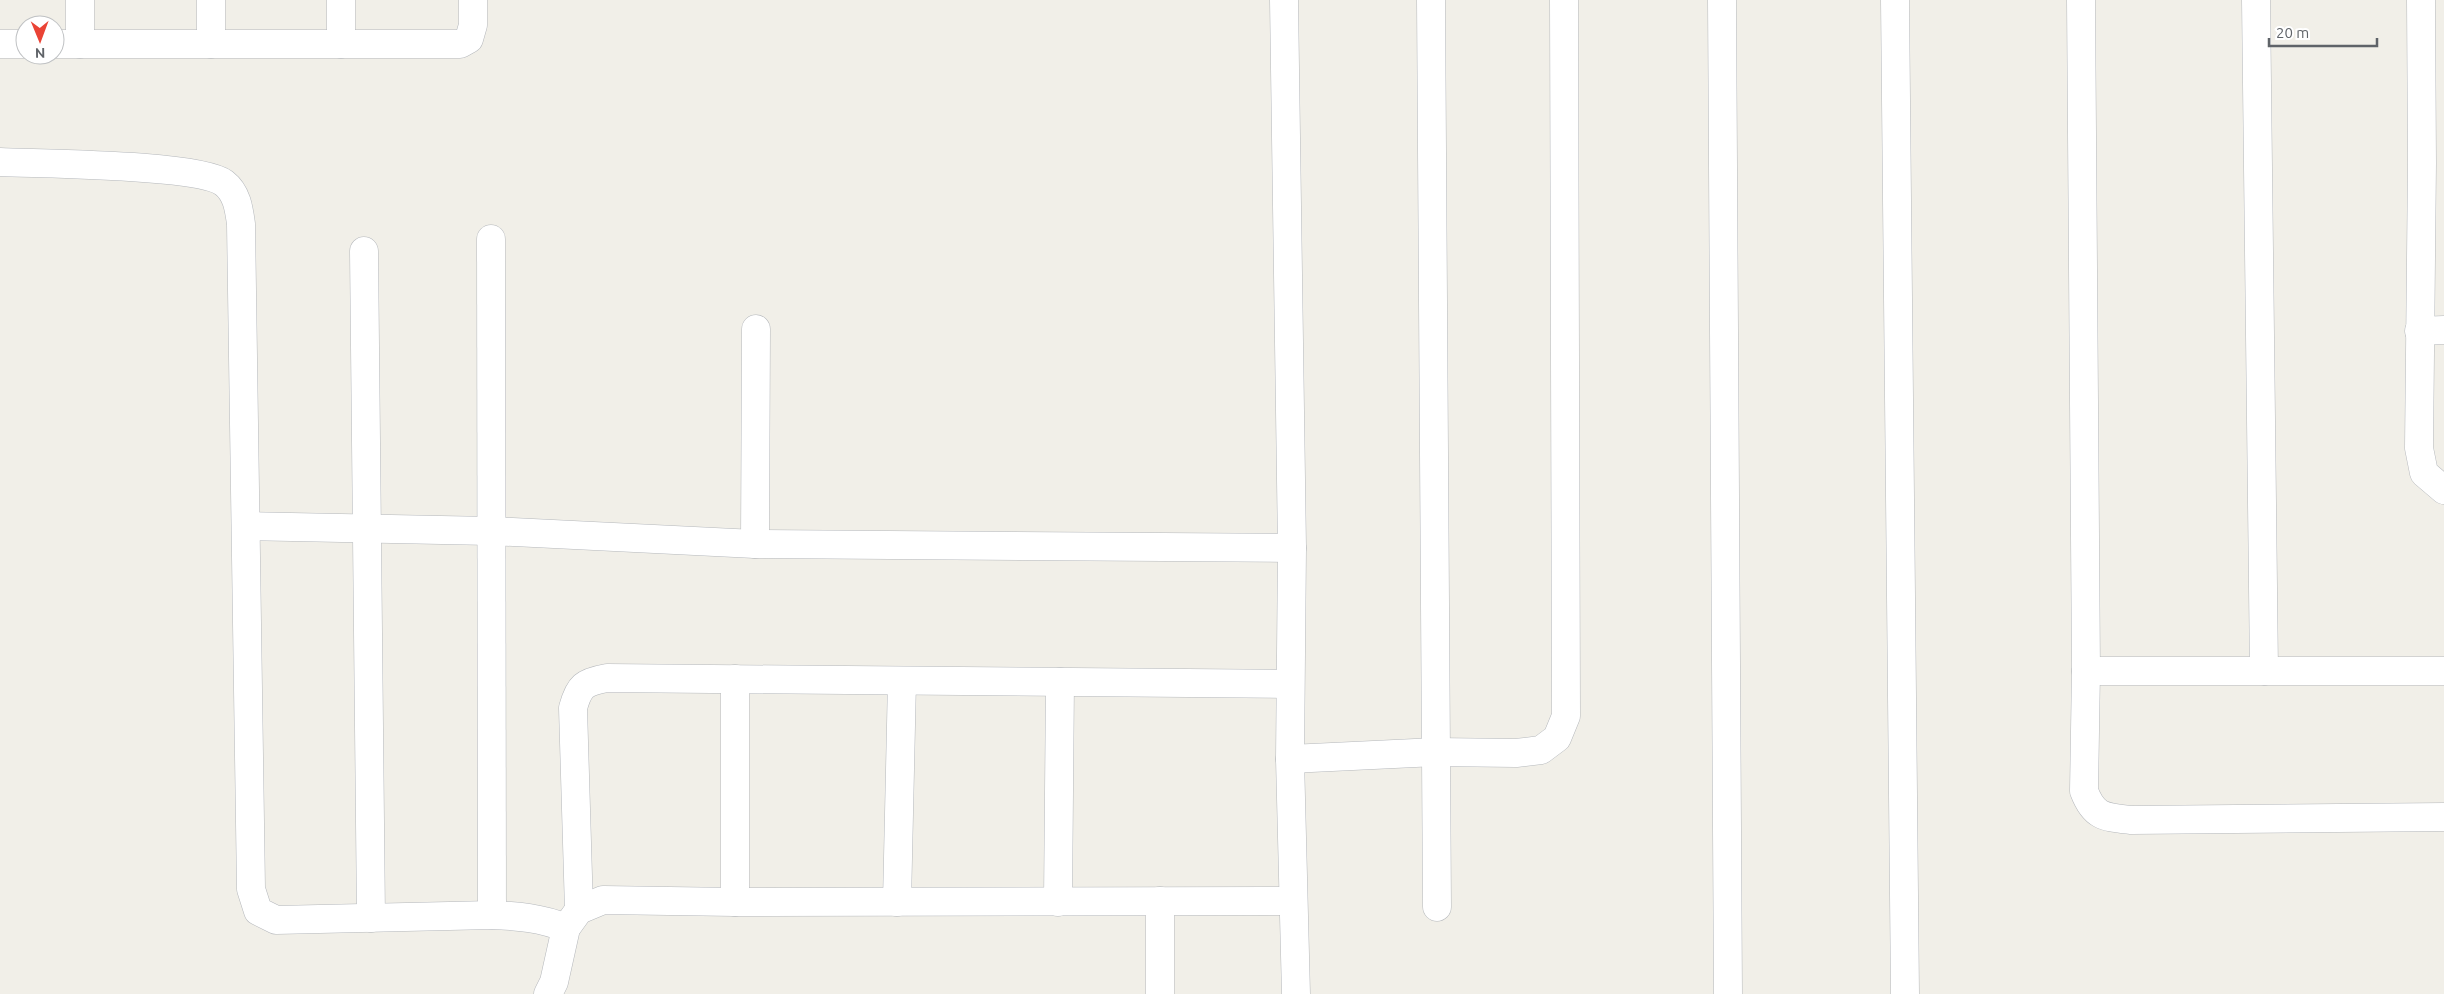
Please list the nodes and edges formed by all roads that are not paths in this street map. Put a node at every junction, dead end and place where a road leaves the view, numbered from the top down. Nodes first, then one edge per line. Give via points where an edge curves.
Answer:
1 (80, 0) edge
2 (211, 0) edge
3 (341, 0) edge
4 (473, 0) edge
5 (1284, 0) edge
6 (1431, 0) edge
7 (1564, 0) edge
8 (1722, 0) edge
9 (1895, 0) edge
10 (2081, 0) edge
11 (2256, 0) edge
12 (2421, 0) edge
13 (0, 44) edge
14 (15, 44) edge
15 (68, 44) edge
16 (211, 44) junction
17 (341, 44) junction
18 (0, 162) edge
19 (2433, 163) edge
20 (491, 239) dead end
21 (364, 251) dead end
22 (756, 328) dead end
23 (2432, 330) edge
24 (2444, 490) edge
25 (246, 526) junction
26 (368, 528) junction
27 (491, 531) junction
28 (755, 544) junction
29 (1292, 548) junction
30 (2086, 671) junction
31 (2264, 671) junction
32 (2444, 671) edge
33 (735, 679) junction
34 (902, 681) junction
35 (1060, 682) junction
36 (1290, 684) junction
37 (1436, 752) junction
38 (1290, 759) junction
39 (2444, 817) edge
40 (1160, 901) junction
41 (1292, 901) junction
42 (735, 902) junction
43 (897, 902) junction
44 (1058, 902) junction
45 (1437, 906) dead end
46 (492, 915) junction
47 (371, 918) junction
48 (572, 919) junction
49 (548, 994) edge
50 (1160, 994) edge
51 (1296, 994) edge
52 (1728, 994) edge
53 (1905, 994) edge

1 - 15 street
2 - 16 street
3 - 17 street
4 - 17 street via 473,25 469,39 460,44
5 - 29 street
6 - 37 street
7 - 37 street via 1566,716 1558,738 1541,750 1516,753
8 - 52 street
9 - 53 street
10 - 30 street
11 - 31 street
12 - 19 street
13 - 14 street
15 - 16 street
16 - 17 street
18 - 25 street via 172,170 224,183 237,200 241,224
19 - 23 street
20 - 27 street
21 - 26 street
22 - 28 street
23 - 24 street via 2419,448 2424,473
25 - 26 street
25 - 47 street via 251,889 258,911 276,920
26 - 27 street
26 - 47 street
27 - 28 street
27 - 46 street
28 - 29 street
29 - 36 street
30 - 31 street
30 - 39 street via 2084,791 2090,807 2107,817 2131,820
31 - 32 street
33 - 34 street
33 - 42 street
33 - 48 street via 607,678 591,681 578,691 573,708
34 - 35 street
34 - 43 street
35 - 36 street
35 - 44 street
36 - 38 street
37 - 38 street
37 - 45 street
38 - 41 street
40 - 41 street
40 - 44 street
40 - 50 street
41 - 51 street
42 - 43 street
42 - 48 street via 603,900
43 - 44 street
46 - 47 street
46 - 48 street
48 - 49 street

